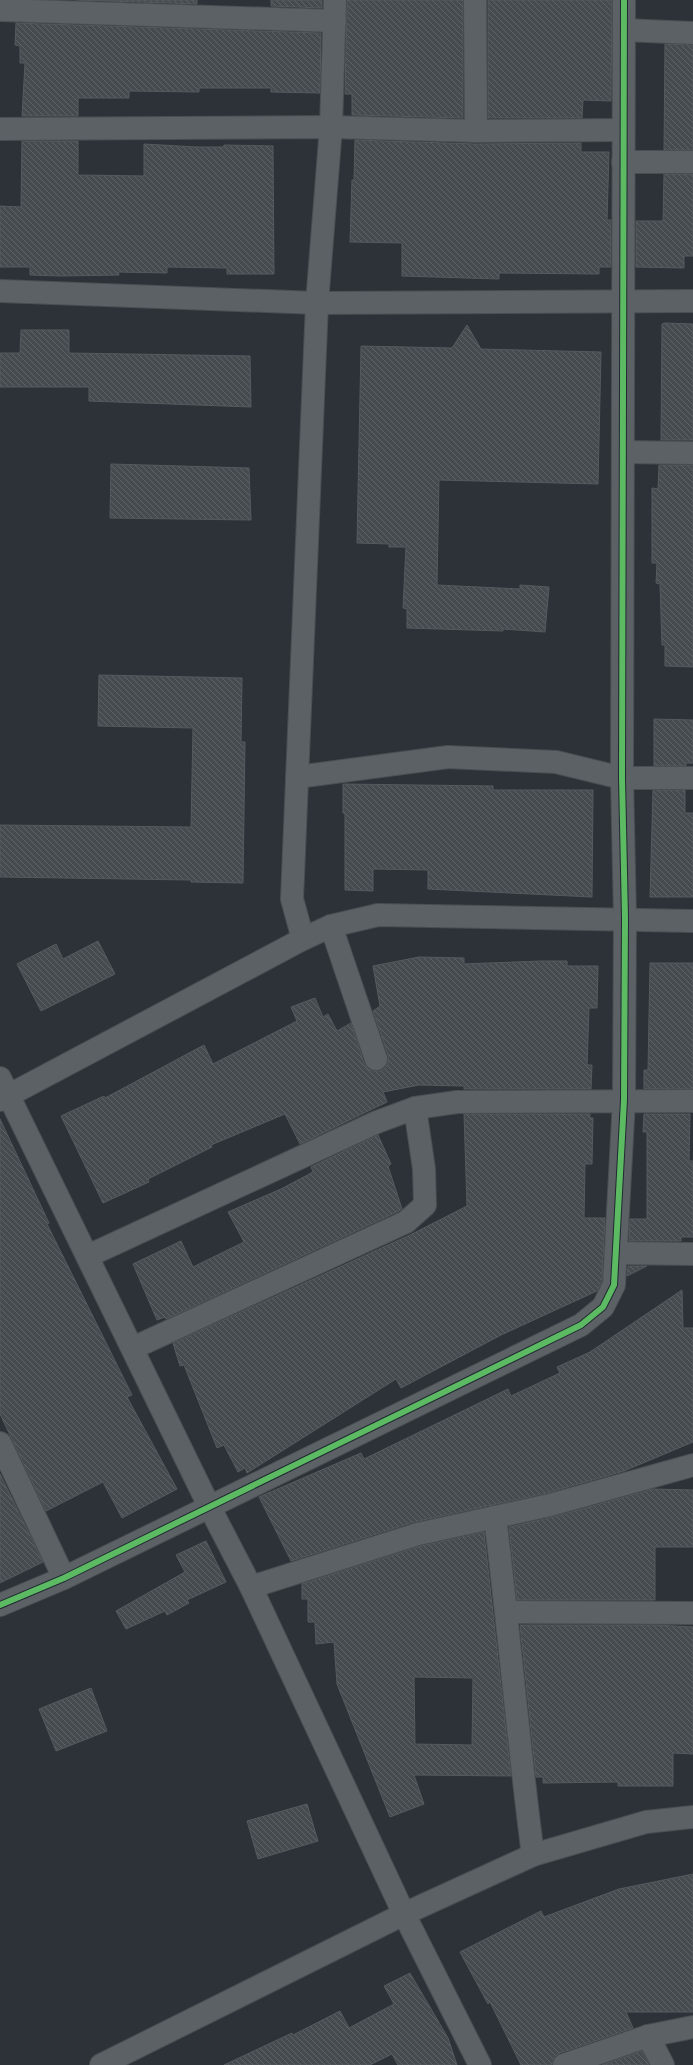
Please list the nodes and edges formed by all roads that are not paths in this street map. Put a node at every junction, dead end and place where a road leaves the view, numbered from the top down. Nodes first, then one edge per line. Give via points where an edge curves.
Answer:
1 (335, 0) edge
2 (475, 0) edge
3 (624, 0) edge
4 (0, 10) edge
5 (335, 22) junction
6 (624, 30) junction
7 (693, 33) edge
8 (331, 127) junction
9 (0, 129) edge
10 (623, 130) junction
11 (476, 131) junction
12 (623, 162) junction
13 (693, 162) edge
14 (0, 291) edge
15 (622, 300) junction
16 (693, 301) edge
17 (317, 304) junction
18 (624, 452) junction
19 (693, 453) edge
20 (297, 777) junction
21 (622, 778) junction
22 (693, 778) edge
23 (625, 918) junction
24 (693, 921) edge
25 (331, 926) junction
26 (303, 939) junction
27 (376, 1059) dead end
28 (3, 1091) edge
29 (624, 1100) junction
30 (693, 1100) edge
31 (415, 1108) junction
32 (617, 1253) junction
33 (693, 1254) edge
34 (88, 1256) junction
35 (133, 1348) junction
36 (0, 1443) edge
37 (693, 1465) edge
38 (209, 1506) junction
39 (495, 1517) junction
40 (64, 1578) junction
41 (251, 1587) junction
42 (0, 1605) edge
43 (506, 1612) junction
44 (693, 1613) edge
45 (693, 1817) edge
46 (533, 1855) junction
47 (404, 1914) junction
48 (693, 2028) edge
49 (648, 2036) junction
50 (101, 2065) edge
51 (480, 2065) edge
52 (564, 2065) edge
53 (663, 2065) edge

1 - 5 street
2 - 11 street
3 - 6 street
4 - 5 street
5 - 8 street
6 - 7 street
6 - 10 street
8 - 9 street
8 - 11 street
8 - 17 street
10 - 11 street
10 - 12 street
12 - 13 street
12 - 15 street
14 - 17 street
15 - 16 street
15 - 17 street
15 - 18 street
17 - 20 street
18 - 19 street
18 - 21 street
20 - 21 street via 448,757 556,762
20 - 26 street via 292,899
21 - 22 street
21 - 23 street
23 - 24 street
23 - 25 street via 378,915
23 - 29 street
25 - 26 street
25 - 27 street
26 - 28 street
28 - 34 street
29 - 30 street
29 - 31 street via 457,1102
29 - 32 street
31 - 34 street via 377,1122
31 - 35 street via 424,1169 425,1205 406,1222
32 - 33 street
32 - 38 street via 614,1285 603,1307 581,1325
34 - 35 street
35 - 38 street
36 - 40 street
37 - 39 street via 550,1505
38 - 40 street
38 - 41 street
39 - 41 street via 418,1534
39 - 43 street
40 - 42 street
41 - 47 street
43 - 44 street
43 - 46 street via 521,1768
45 - 46 street via 646,1822
46 - 47 street
47 - 50 street
47 - 51 street
48 - 49 street
49 - 52 street
49 - 53 street

